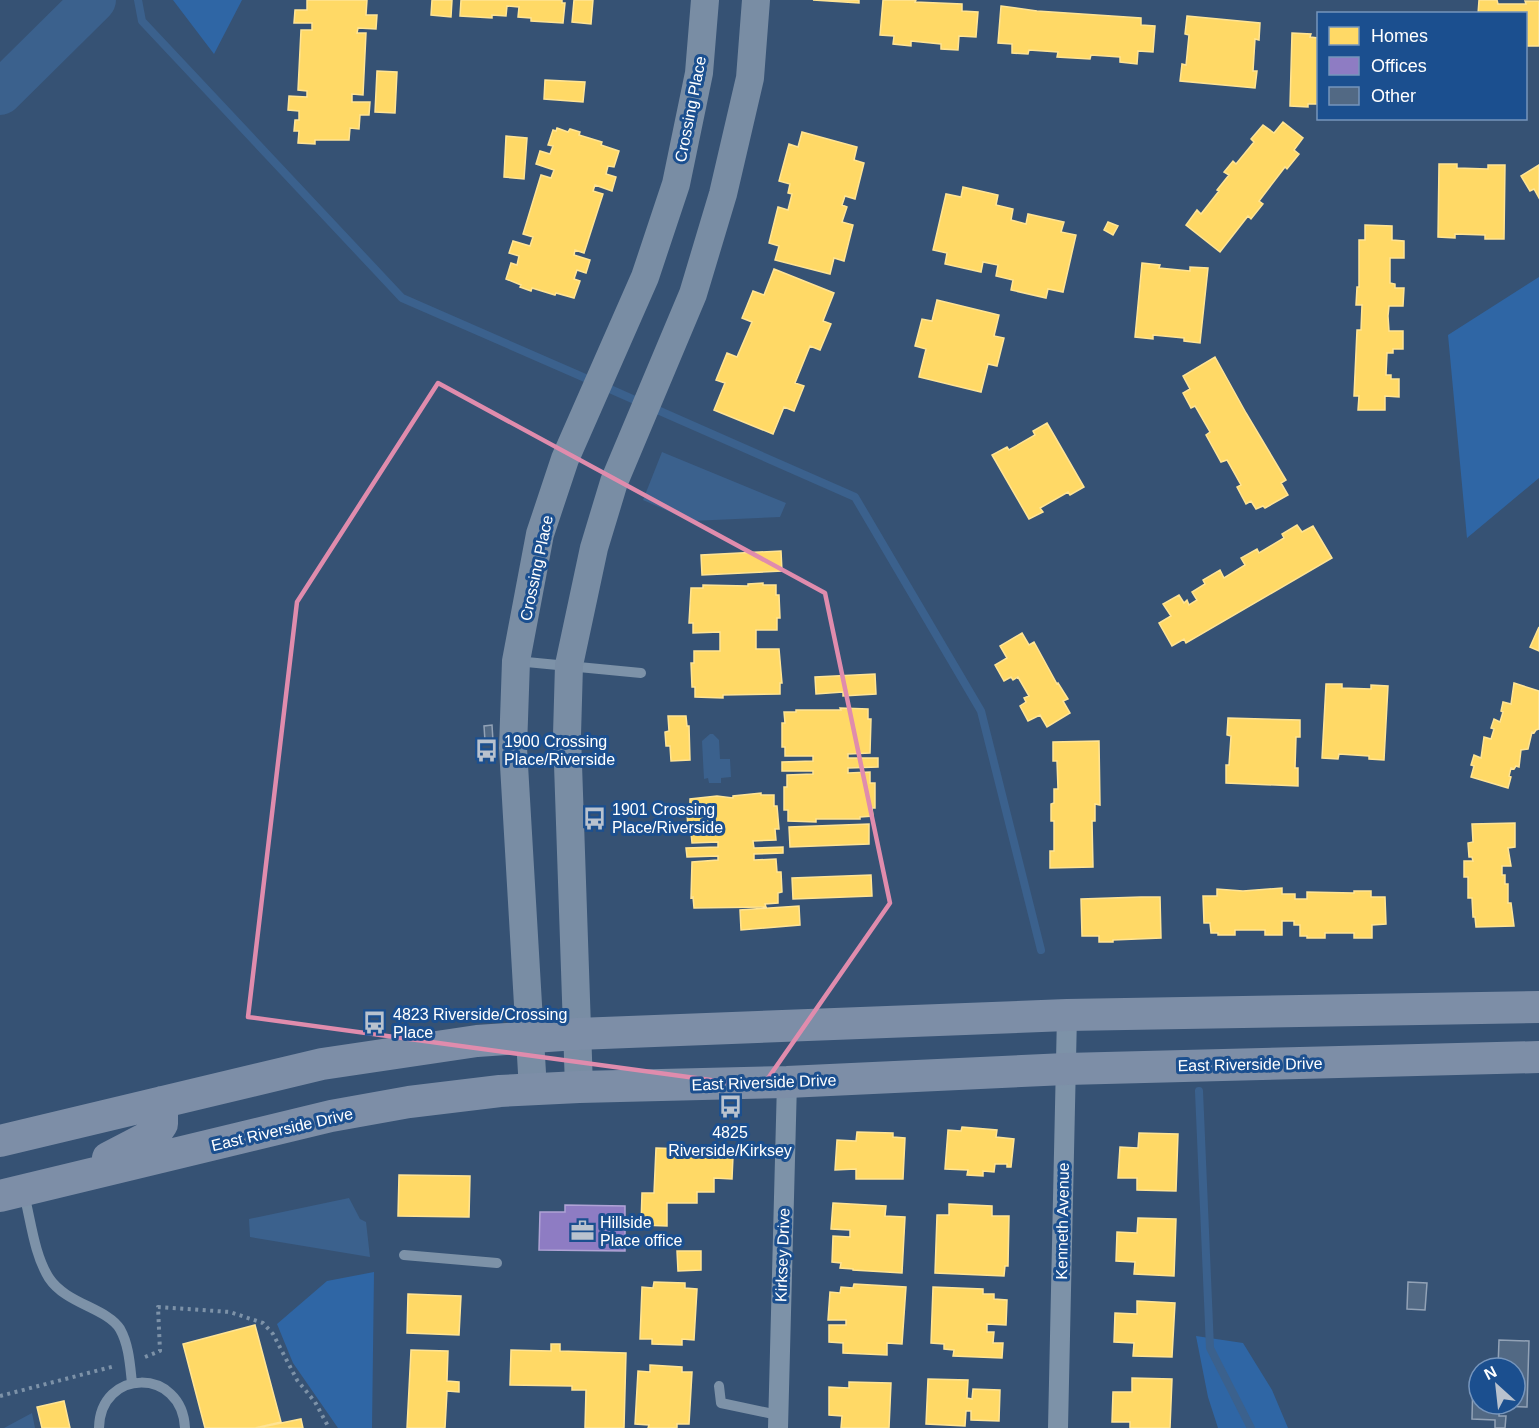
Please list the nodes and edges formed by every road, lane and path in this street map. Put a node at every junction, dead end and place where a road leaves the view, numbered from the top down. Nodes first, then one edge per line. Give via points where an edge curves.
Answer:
1 (705, 0) edge
2 (756, 0) edge
3 (516, 661) junction
4 (569, 665) junction
5 (641, 673) dead end
6 (1539, 1007) edge
7 (1067, 1015) junction
8 (577, 1034) junction
9 (530, 1036) junction
10 (1539, 1057) edge
11 (1065, 1069) junction
12 (787, 1082) junction
13 (579, 1087) junction
14 (533, 1090) junction
15 (162, 1102) junction
16 (0, 1141) edge
17 (68, 1180) junction
18 (11, 1193) edge
19 (404, 1255) dead end
20 (497, 1263) dead end
21 (151, 1355) dead end
22 (115, 1366) dead end
23 (132, 1383) junction
24 (719, 1386) dead end
25 (0, 1396) edge
26 (778, 1421) edge
27 (99, 1428) edge
28 (185, 1428) edge
29 (329, 1428) edge
30 (1058, 1428) edge

1 - 3 street, Crossing Place via 699,73 676,184 645,277 565,459 540,534
2 - 4 street via 750,78 723,195 693,294 614,482 594,548
3 - 4 lane
3 - 9 street, Crossing Place via 513,748
4 - 5 lane
4 - 8 street via 567,735
6 - 7 main road
7 - 8 main road
7 - 11 street, Kenneth Avenue
8 - 9 main road
8 - 13 street
9 - 14 street, Crossing Place
9 - 15 main road via 322,1064
10 - 11 main road, East Riverside Drive
11 - 12 main road, East Riverside Drive
11 - 30 street, Kenneth Avenue
12 - 13 main road, East Riverside Drive
12 - 26 street, Kirksey Drive
13 - 14 main road, East Riverside Drive
14 - 17 main road, East Riverside Drive via 409,1102 331,1116
15 - 16 main road
15 - 17 main road via 162,1124 156,1133
17 - 18 main road, East Riverside Drive
18 - 23 lane via 50,1280 73,1300 117,1325 128,1349
19 - 20 lane
21 - 29 path via 160,1351 158,1307 216,1310 253,1318 268,1328
22 - 25 path
23 - 27 lane via 107,1399 100,1412
23 - 28 lane via 159,1385 171,1393 180,1403
24 - 26 lane via 721,1403

